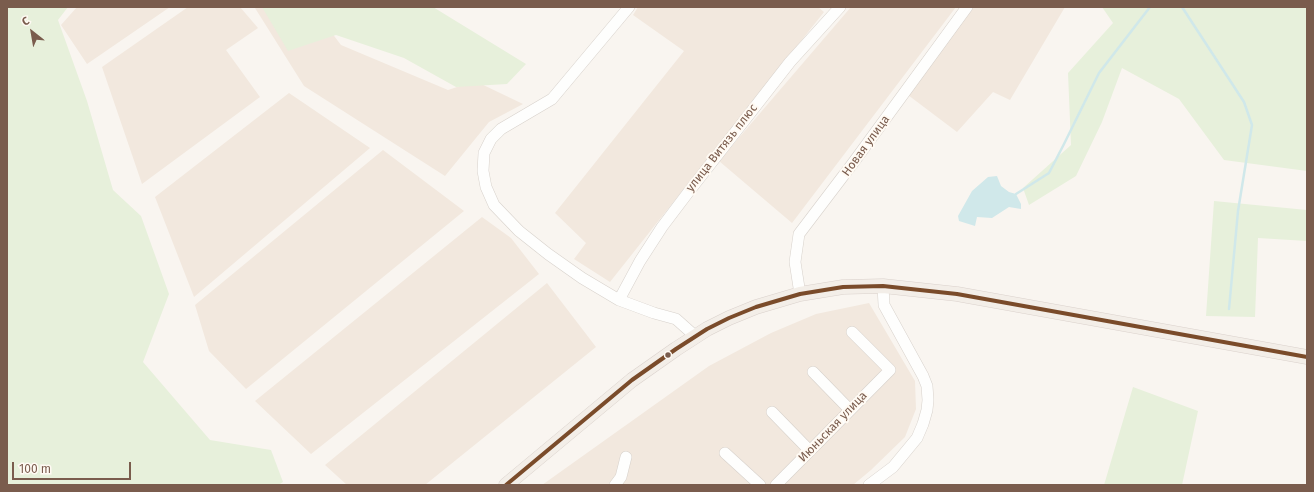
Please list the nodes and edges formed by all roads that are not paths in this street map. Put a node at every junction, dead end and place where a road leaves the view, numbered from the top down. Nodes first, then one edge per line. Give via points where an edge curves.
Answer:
1 (629, 7) edge
2 (840, 7) edge
3 (967, 7) edge
4 (883, 286) junction
5 (800, 294) junction
6 (619, 300) junction
7 (852, 332) dead end
8 (695, 336) junction
9 (1307, 357) edge
10 (813, 372) dead end
11 (850, 410) junction
12 (772, 412) dead end
13 (810, 451) junction
14 (725, 452) dead end
15 (626, 457) dead end
16 (506, 485) edge
17 (615, 485) edge
18 (760, 485) edge
19 (776, 485) edge
20 (869, 485) edge

1 - 6 street via 552,99 507,125 491,139 484,153 483,171 486,187 494,205 519,231 582,278
2 - 6 street, улица Витязь плюс via 790,62 662,227
3 - 5 street, Новая улица via 799,234 795,262
4 - 5 main road via 843,287
4 - 9 main road via 957,294
4 - 20 street via 884,305 923,376 928,400 917,438 893,466
5 - 8 main road via 748,310
6 - 8 street via 676,319
7 - 11 street, Июньская улица via 890,370
8 - 16 main road via 625,385
10 - 11 street
11 - 13 street, Июньская улица
12 - 13 street
13 - 19 street, Июньская улица
14 - 18 street
15 - 17 street via 621,477

